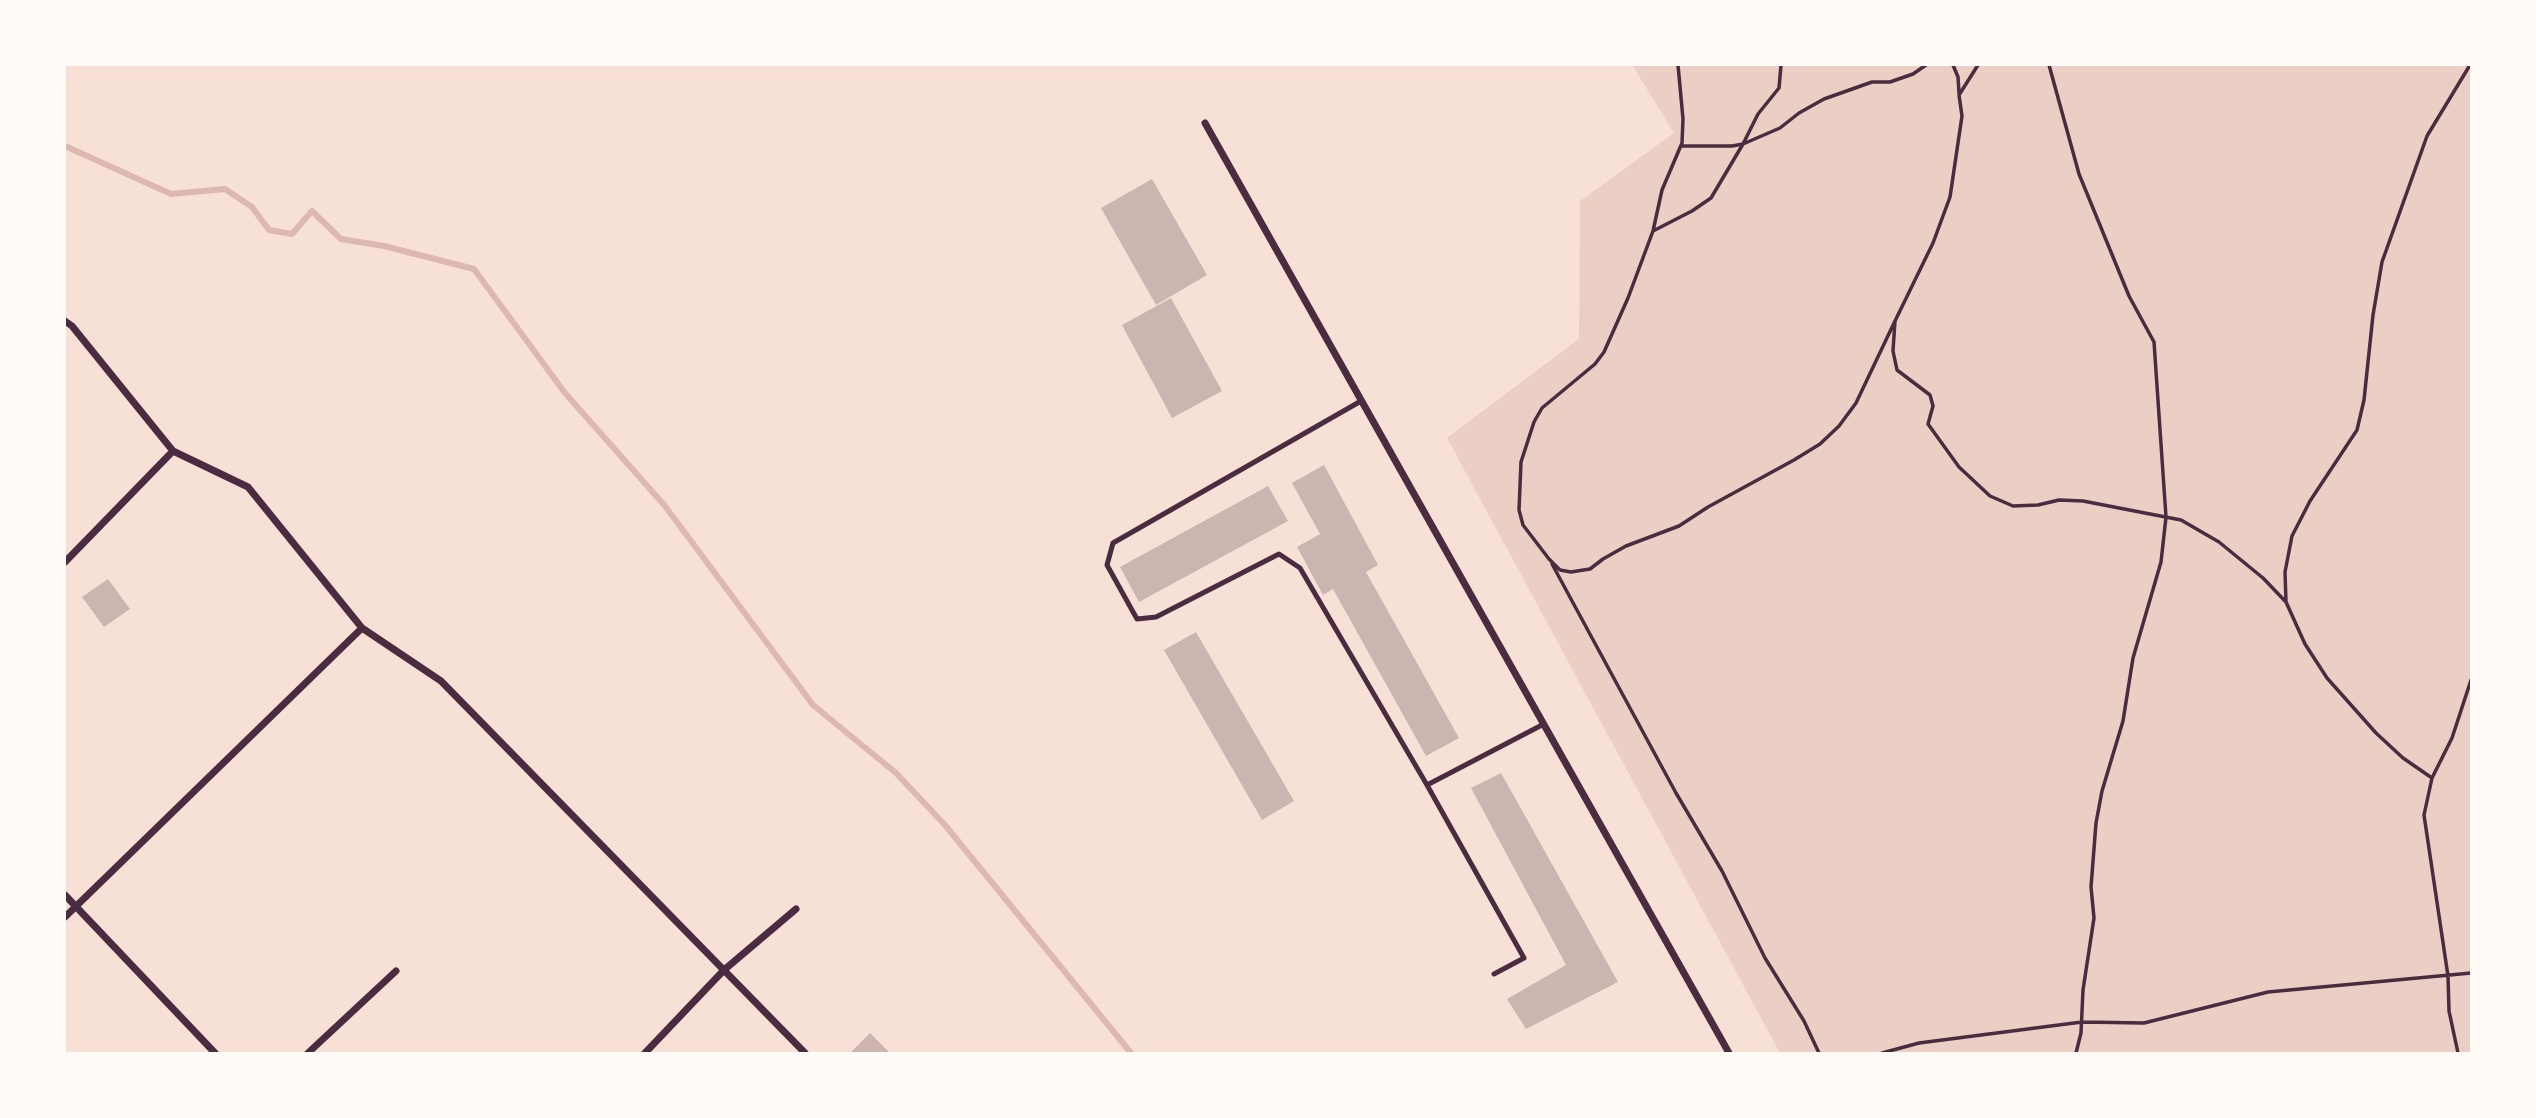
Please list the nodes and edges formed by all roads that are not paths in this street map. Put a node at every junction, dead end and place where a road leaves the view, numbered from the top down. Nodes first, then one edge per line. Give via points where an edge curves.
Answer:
1 (1205, 123) dead end
2 (65, 321) edge
3 (1361, 401) junction
4 (173, 451) junction
5 (65, 562) edge
6 (362, 628) junction
7 (1542, 725) junction
8 (1427, 785) junction
9 (65, 895) edge
10 (76, 906) junction
11 (796, 909) dead end
12 (65, 917) edge
13 (724, 970) junction
14 (396, 971) dead end
15 (1494, 974) dead end
16 (215, 1053) edge
17 (308, 1053) edge
18 (645, 1053) edge
19 (805, 1053) edge
20 (1729, 1053) edge

1 - 3 street
2 - 4 street
3 - 7 street
3 - 8 lane via 1113,543 1107,565 1137,619 1156,617 1279,554 1290,561 1300,568
4 - 5 street
4 - 6 street via 248,487
6 - 10 street
6 - 13 street via 441,681
7 - 8 lane
7 - 20 street
8 - 15 lane via 1524,958
9 - 10 street
10 - 12 street
10 - 16 street
11 - 13 street
13 - 18 street
13 - 19 street
14 - 17 street

